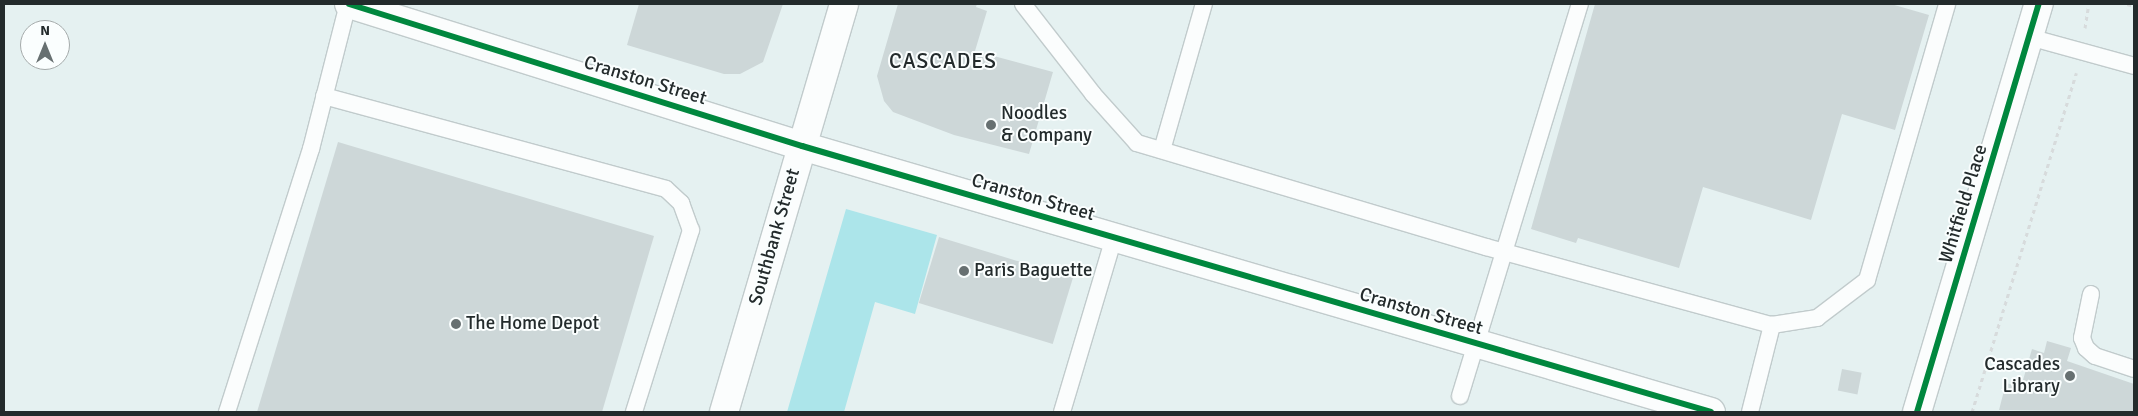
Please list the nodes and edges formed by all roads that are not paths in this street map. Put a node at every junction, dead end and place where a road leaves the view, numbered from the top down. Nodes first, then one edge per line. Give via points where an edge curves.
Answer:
1 (348, 4) edge
2 (844, 4) edge
3 (1204, 4) edge
4 (1580, 4) edge
5 (1947, 4) edge
6 (2039, 4) edge
7 (1029, 8) edge
8 (2029, 37) junction
9 (2134, 66) edge
10 (324, 96) junction
11 (802, 146) junction
12 (1162, 150) junction
13 (1114, 238) junction
14 (1504, 252) junction
15 (2091, 294) dead end
16 (1772, 325) junction
17 (1475, 343) junction
18 (2134, 369) edge
19 (1460, 396) dead end
20 (227, 412) edge
21 (634, 412) edge
22 (724, 412) edge
23 (1062, 412) edge
24 (1711, 412) edge
25 (1750, 412) edge
26 (1917, 412) edge

1 - 10 lane
1 - 11 street, Cranston Street
2 - 11 street, Southbank Street
3 - 12 lane
4 - 14 lane
5 - 16 lane via 1867,280 1817,318
6 - 8 street, Whitfield Place
7 - 12 lane via 1137,142
8 - 9 lane
8 - 26 street, Whitfield Place
10 - 20 lane
10 - 21 lane via 666,189 681,203 691,230
11 - 13 street, Cranston Street
11 - 22 street, Southbank Street
12 - 14 lane
13 - 17 street, Cranston Street
13 - 23 lane
14 - 16 lane
14 - 17 lane
15 - 18 lane via 2082,338 2086,348 2095,356
16 - 25 lane
17 - 19 lane
17 - 24 street, Cranston Street

